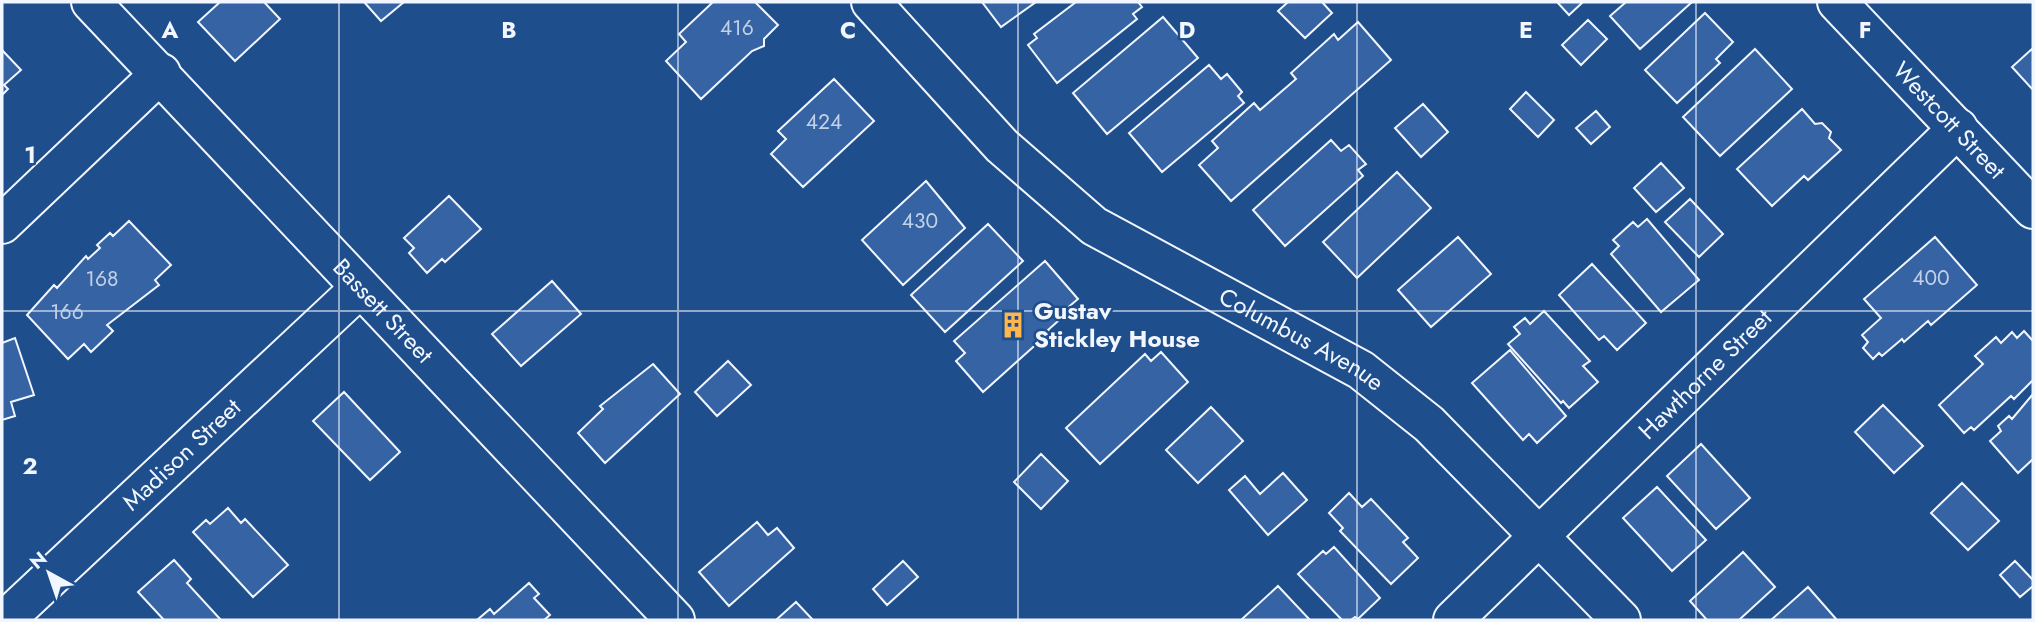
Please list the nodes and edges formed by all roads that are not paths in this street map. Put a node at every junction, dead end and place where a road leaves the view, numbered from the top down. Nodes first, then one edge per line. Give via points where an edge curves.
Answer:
1 (91, 2) edge
2 (871, 2) edge
3 (1837, 2) edge
4 (161, 74) junction
5 (1958, 128) junction
6 (2033, 209) edge
7 (2, 224) edge
8 (359, 289) junction
9 (1541, 537) junction
10 (5, 620) edge
11 (675, 620) edge
12 (1453, 620) edge
13 (1621, 620) edge

1 - 4 street, Bassett Street
2 - 9 street, Columbus Avenue via 1002,146 1094,226 1361,370 1429,424
3 - 5 street, Westcott Street
4 - 7 street
4 - 8 street, Bassett Street
5 - 6 street, Westcott Street
5 - 9 street, Hawthorne Street
8 - 10 street, Madison Street
8 - 11 street, Bassett Street
9 - 12 street, Hawthorne Street
9 - 13 street, Columbus Avenue

